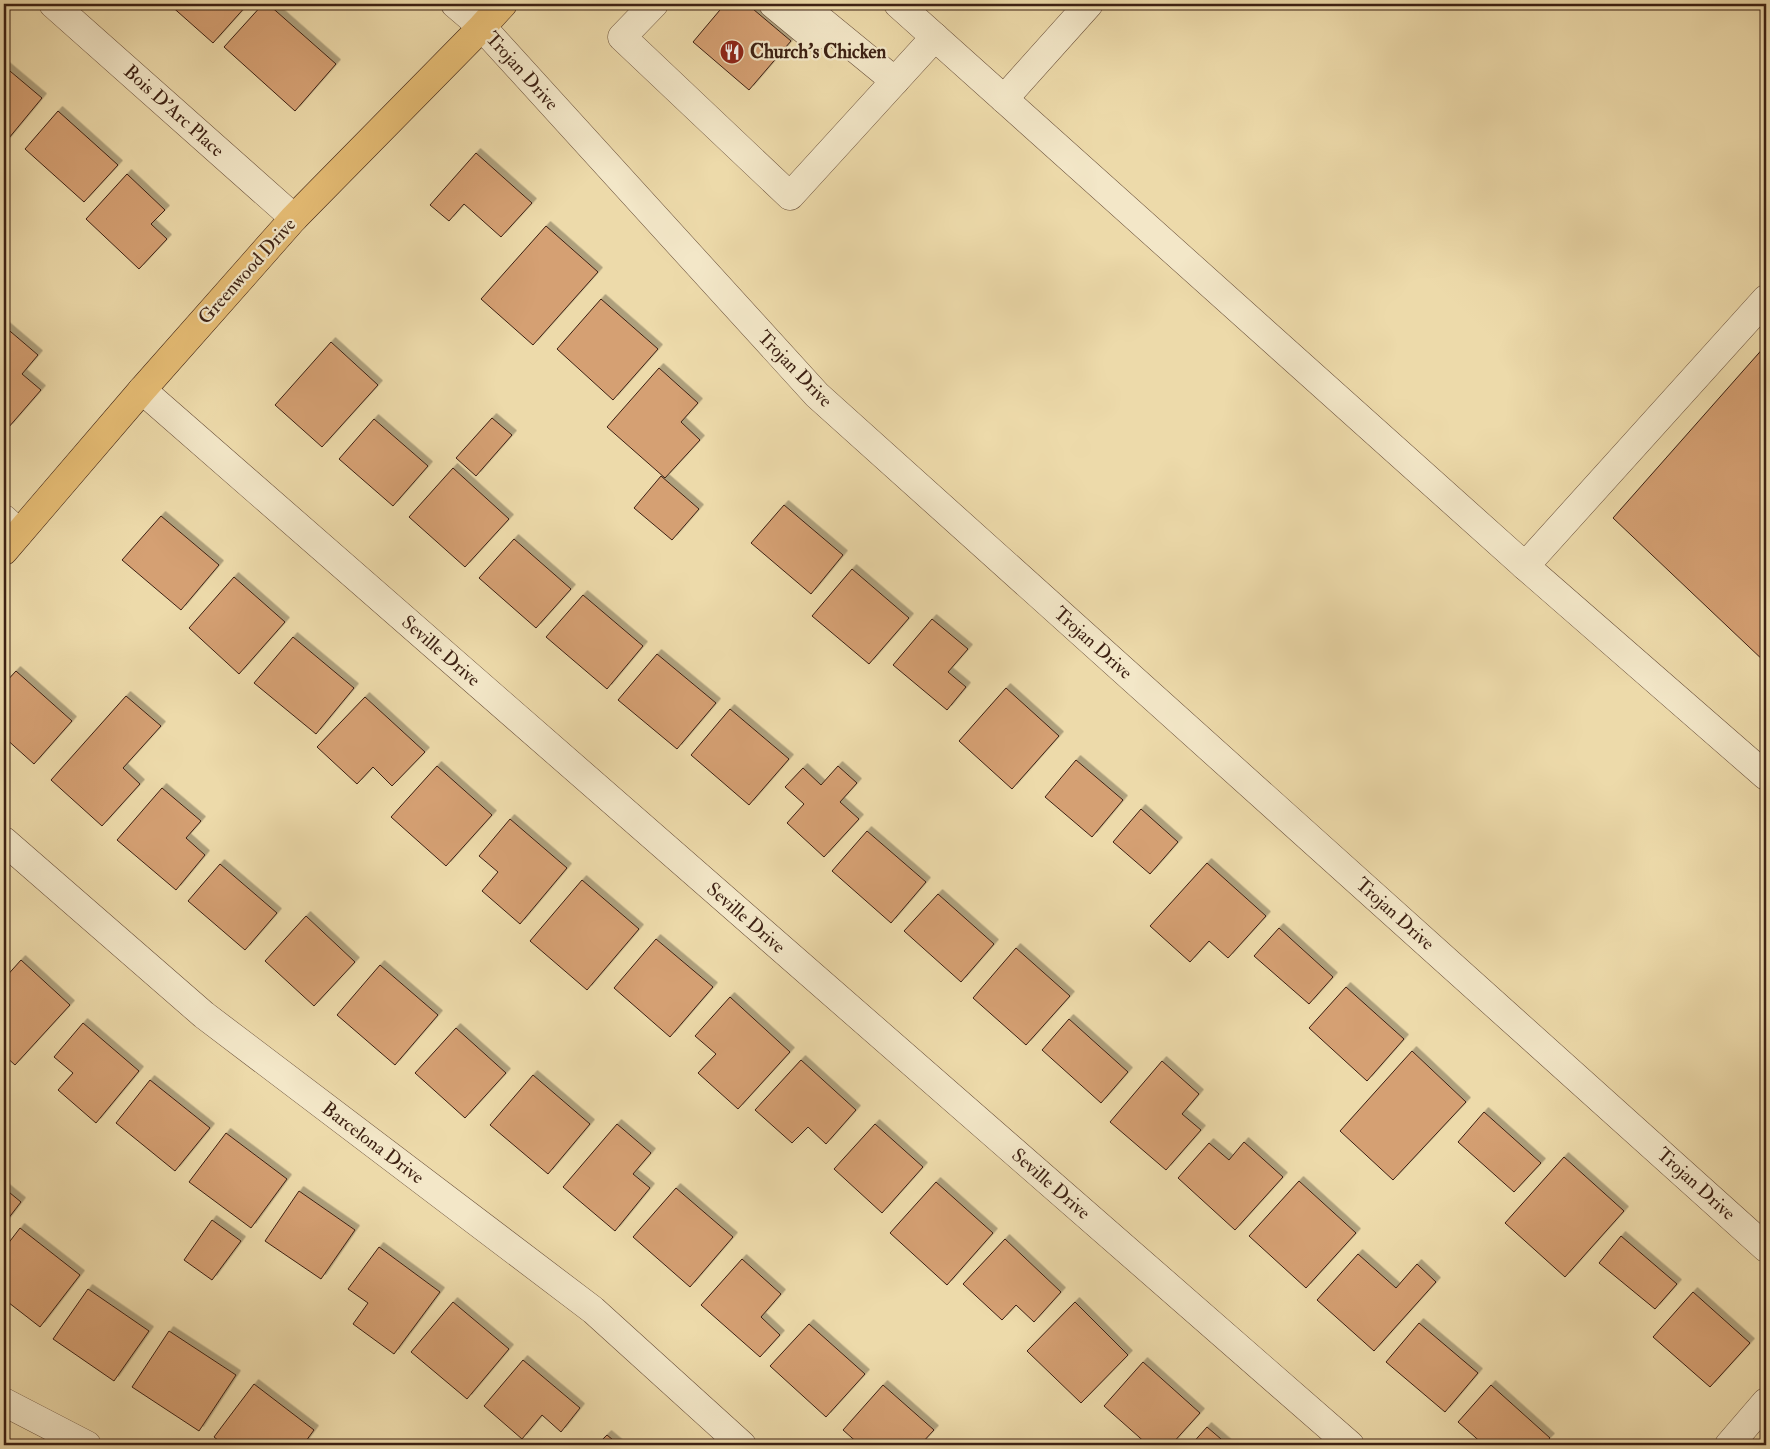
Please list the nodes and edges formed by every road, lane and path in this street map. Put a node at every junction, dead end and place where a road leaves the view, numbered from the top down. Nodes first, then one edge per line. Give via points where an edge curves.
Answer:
1 (53, 4) edge
2 (455, 4) edge
3 (503, 4) edge
4 (654, 4) edge
5 (773, 4) edge
6 (801, 4) edge
7 (898, 4) edge
8 (1078, 7) edge
9 (482, 27) junction
10 (935, 37) junction
11 (869, 59) junction
12 (895, 81) junction
13 (1004, 99) junction
14 (294, 218) junction
15 (1766, 299) edge
16 (142, 390) junction
17 (9, 534) edge
18 (1525, 566) junction
19 (1766, 776) edge
20 (4, 841) edge
21 (1766, 1248) edge
22 (4, 1402) edge
23 (1766, 1402) edge
24 (87, 1445) edge
25 (742, 1445) edge
26 (1350, 1445) edge
27 (1729, 1445) edge

1 - 14 street, Bois D'Arc Place
2 - 9 street, Trojan Drive
3 - 9 main road, Greenwood Drive
4 - 12 street via 622,37 790,196
5 - 11 street via 843,61
6 - 11 street
7 - 10 street
8 - 13 street
9 - 14 main road, Greenwood Drive
9 - 21 street, Trojan Drive via 817,395
10 - 12 street
10 - 13 street
11 - 12 street
13 - 18 street
14 - 16 main road, Greenwood Drive
15 - 18 street
16 - 17 main road, Greenwood Drive
16 - 26 street, Seville Drive
18 - 19 street
20 - 25 street, Barcelona Drive via 204,1015 593,1310
22 - 24 street
23 - 27 street

